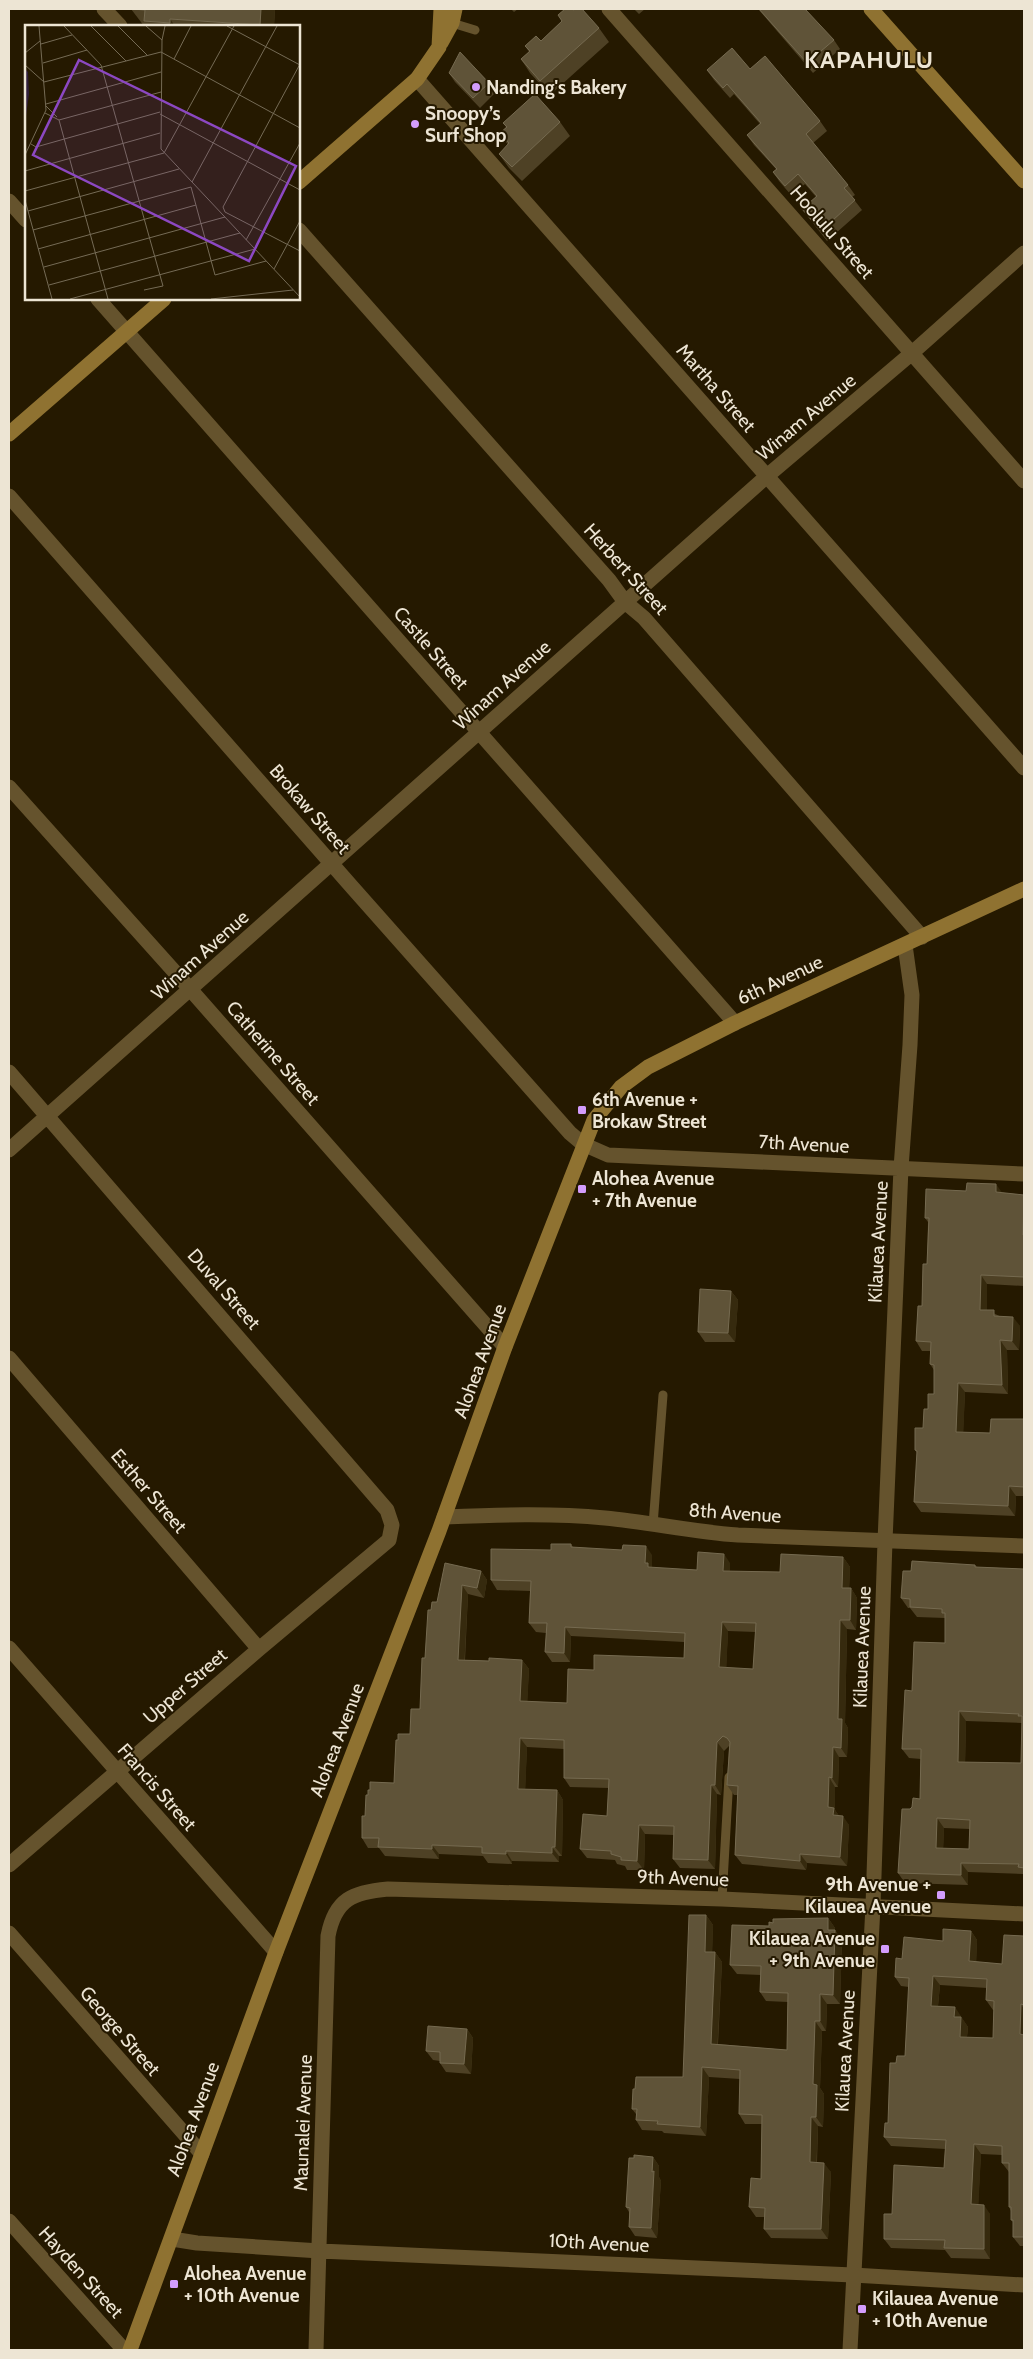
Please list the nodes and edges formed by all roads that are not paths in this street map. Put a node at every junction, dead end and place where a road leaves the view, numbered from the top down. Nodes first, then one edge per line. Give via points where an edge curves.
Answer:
1 (104, 9) edge
2 (441, 9) edge
3 (609, 9) edge
4 (871, 9) edge
5 (454, 16) edge
6 (119, 25) edge
7 (475, 30) dead end
8 (439, 47) junction
9 (417, 79) junction
10 (300, 181) edge
11 (1024, 181) edge
12 (9, 201) edge
13 (25, 219) edge
14 (300, 231) edge
15 (1024, 253) edge
16 (99, 300) edge
17 (163, 300) edge
18 (127, 330) junction
19 (912, 353) junction
20 (9, 434) edge
21 (766, 476) junction
22 (1024, 481) edge
23 (9, 496) edge
24 (625, 602) junction
25 (479, 732) junction
26 (1024, 768) edge
27 (9, 787) edge
28 (332, 864) junction
29 (1024, 889) edge
30 (922, 937) junction
31 (906, 945) junction
32 (190, 989) junction
33 (735, 1023) junction
34 (9, 1072) edge
35 (48, 1116) junction
36 (583, 1144) junction
37 (9, 1150) edge
38 (901, 1168) junction
39 (1024, 1174) edge
40 (505, 1347) junction
41 (9, 1358) edge
42 (663, 1395) dead end
43 (444, 1518) junction
44 (653, 1525) junction
45 (389, 1540) joint
46 (885, 1541) junction
47 (1024, 1546) edge
48 (9, 1648) edge
49 (259, 1649) junction
50 (116, 1772) junction
51 (729, 1772) edge
52 (9, 1865) edge
53 (722, 1899) junction
54 (343, 1902) joint
55 (873, 1906) junction
56 (1024, 1914) edge
57 (9, 1933) edge
58 (276, 1952) junction
59 (202, 2154) junction
60 (9, 2221) edge
61 (172, 2239) junction
62 (320, 2251) junction
63 (853, 2275) junction
64 (1024, 2285) edge
65 (124, 2350) edge
66 (130, 2350) edge
67 (316, 2350) edge
68 (850, 2350) edge

1 - 6 street
2 - 8 street
3 - 19 street, Hoolulu Street
4 - 11 street
5 - 7 lane
5 - 8 street
8 - 9 street
9 - 10 street
9 - 21 street, Martha Street
12 - 13 street
14 - 24 street, Herbert Street
15 - 19 street, Winam Avenue
16 - 18 street, Castle Street
17 - 18 street
18 - 20 street
18 - 25 street, Castle Street
19 - 21 street, Winam Avenue
19 - 22 street, Hoolulu Street
21 - 24 street, Winam Avenue
21 - 26 street, Martha Street
23 - 28 street, Brokaw Street
24 - 25 street, Winam Avenue
24 - 30 street, Herbert Street via 644,618
25 - 28 street, Winam Avenue
25 - 33 street, Castle Street
27 - 32 street, Catherine Street
28 - 32 street, Winam Avenue
28 - 36 street, Brokaw Street
29 - 30 street, 6th Avenue
30 - 31 street, 6th Avenue
31 - 33 street, 6th Avenue
31 - 38 street, Kilauea Avenue via 912,995
32 - 35 street, Winam Avenue
32 - 40 street, Catherine Street
33 - 36 street, 6th Avenue via 632,1077 594,1120
34 - 35 street, Duval Street
35 - 37 street, Winam Avenue
35 - 45 street, Duval Street via 387,1510 392,1525
36 - 38 street, 7th Avenue via 608,1155
36 - 40 street, Alohea Avenue
38 - 39 street, 7th Avenue
38 - 46 street, Kilauea Avenue
40 - 43 street, Alohea Avenue
41 - 49 street, Esther Street
42 - 44 lane
43 - 44 street, 8th Avenue via 560,1515
43 - 58 street, Alohea Avenue
44 - 46 street, 8th Avenue via 738,1536
45 - 49 street, Upper Street
46 - 47 street, 8th Avenue
46 - 55 street, Kilauea Avenue
48 - 50 street, Francis Street
49 - 50 street, Upper Street
50 - 52 street, Upper Street
50 - 58 street, Francis Street
51 - 53 lane
53 - 54 street, 9th Avenue via 388,1889 356,1894
53 - 55 street, 9th Avenue
54 - 62 street, Maunalei Avenue via 330,1922 328,1936
55 - 56 street, 9th Avenue
55 - 63 street, Kilauea Avenue
57 - 59 street, George Street
58 - 59 street, Alohea Avenue
59 - 61 street, Alohea Avenue
60 - 65 street, Hayden Street
61 - 62 street, 10th Avenue
61 - 66 street, Alohea Avenue
62 - 63 street, 10th Avenue
62 - 67 street, Maunalei Avenue
63 - 64 street, 10th Avenue
63 - 68 street, Kilauea Avenue

